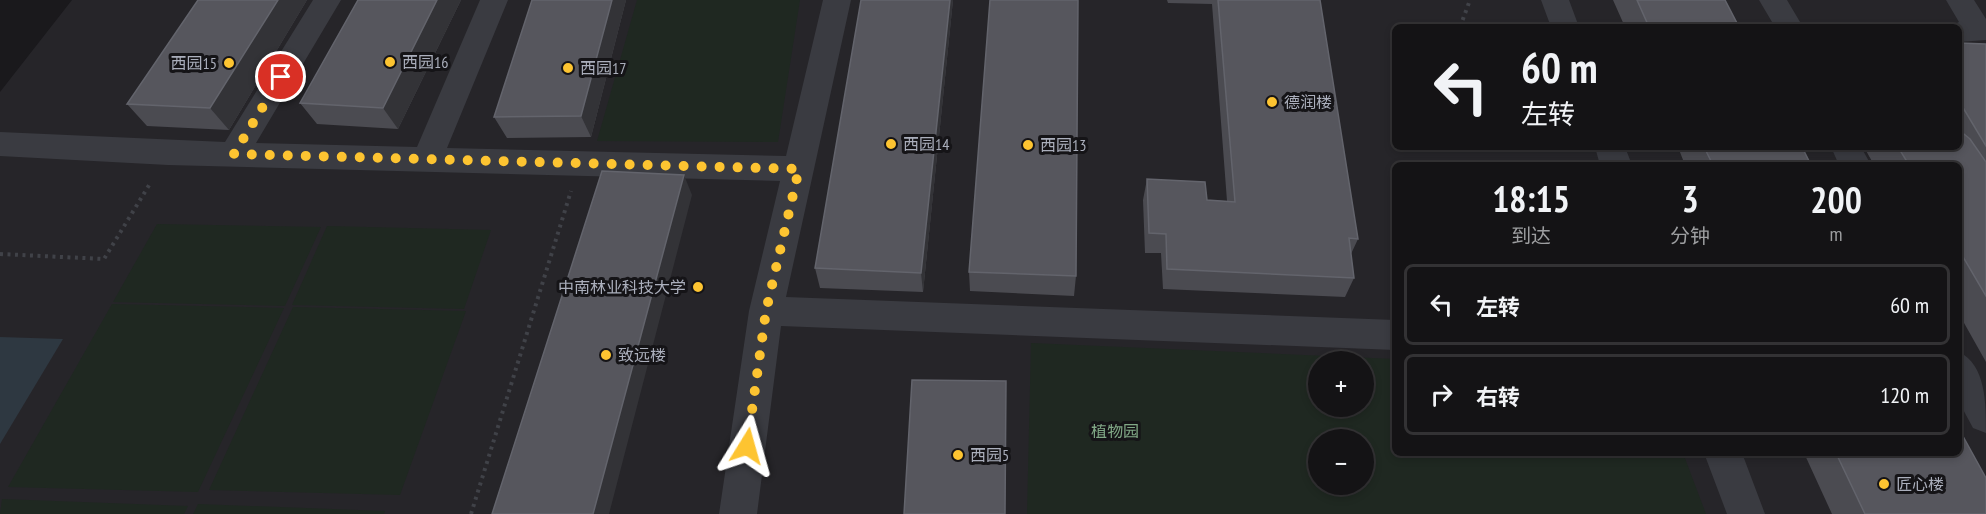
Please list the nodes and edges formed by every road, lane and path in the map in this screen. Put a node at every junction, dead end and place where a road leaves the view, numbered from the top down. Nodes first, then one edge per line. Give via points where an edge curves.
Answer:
1 (327, 0) edge
2 (494, 0) edge
3 (837, 0) edge
4 (1470, 0) edge
5 (1555, 0) edge
6 (1773, 0) edge
7 (1960, 0) edge
8 (1461, 24) edge
9 (1564, 24) edge
10 (1787, 24) edge
11 (1962, 32) edge
12 (0, 144) edge
13 (168, 153) junction
14 (234, 154) junction
15 (427, 159) junction
16 (579, 163) junction
17 (799, 169) junction
18 (0, 254) edge
19 (766, 311) junction
20 (1392, 334) edge
21 (1962, 373) edge
22 (1986, 416) edge
23 (1724, 456) edge
24 (471, 514) edge
25 (738, 514) edge
26 (1746, 514) edge

1 - 14 street
2 - 15 street
3 - 17 street
4 - 8 path
5 - 9 street
6 - 10 street
7 - 11 street via 1980,33
12 - 13 street
13 - 14 street
13 - 18 path via 104,259
14 - 15 street
15 - 16 street
16 - 17 street
16 - 24 path
17 - 19 street
19 - 20 street
19 - 25 street
21 - 22 street
23 - 26 street

